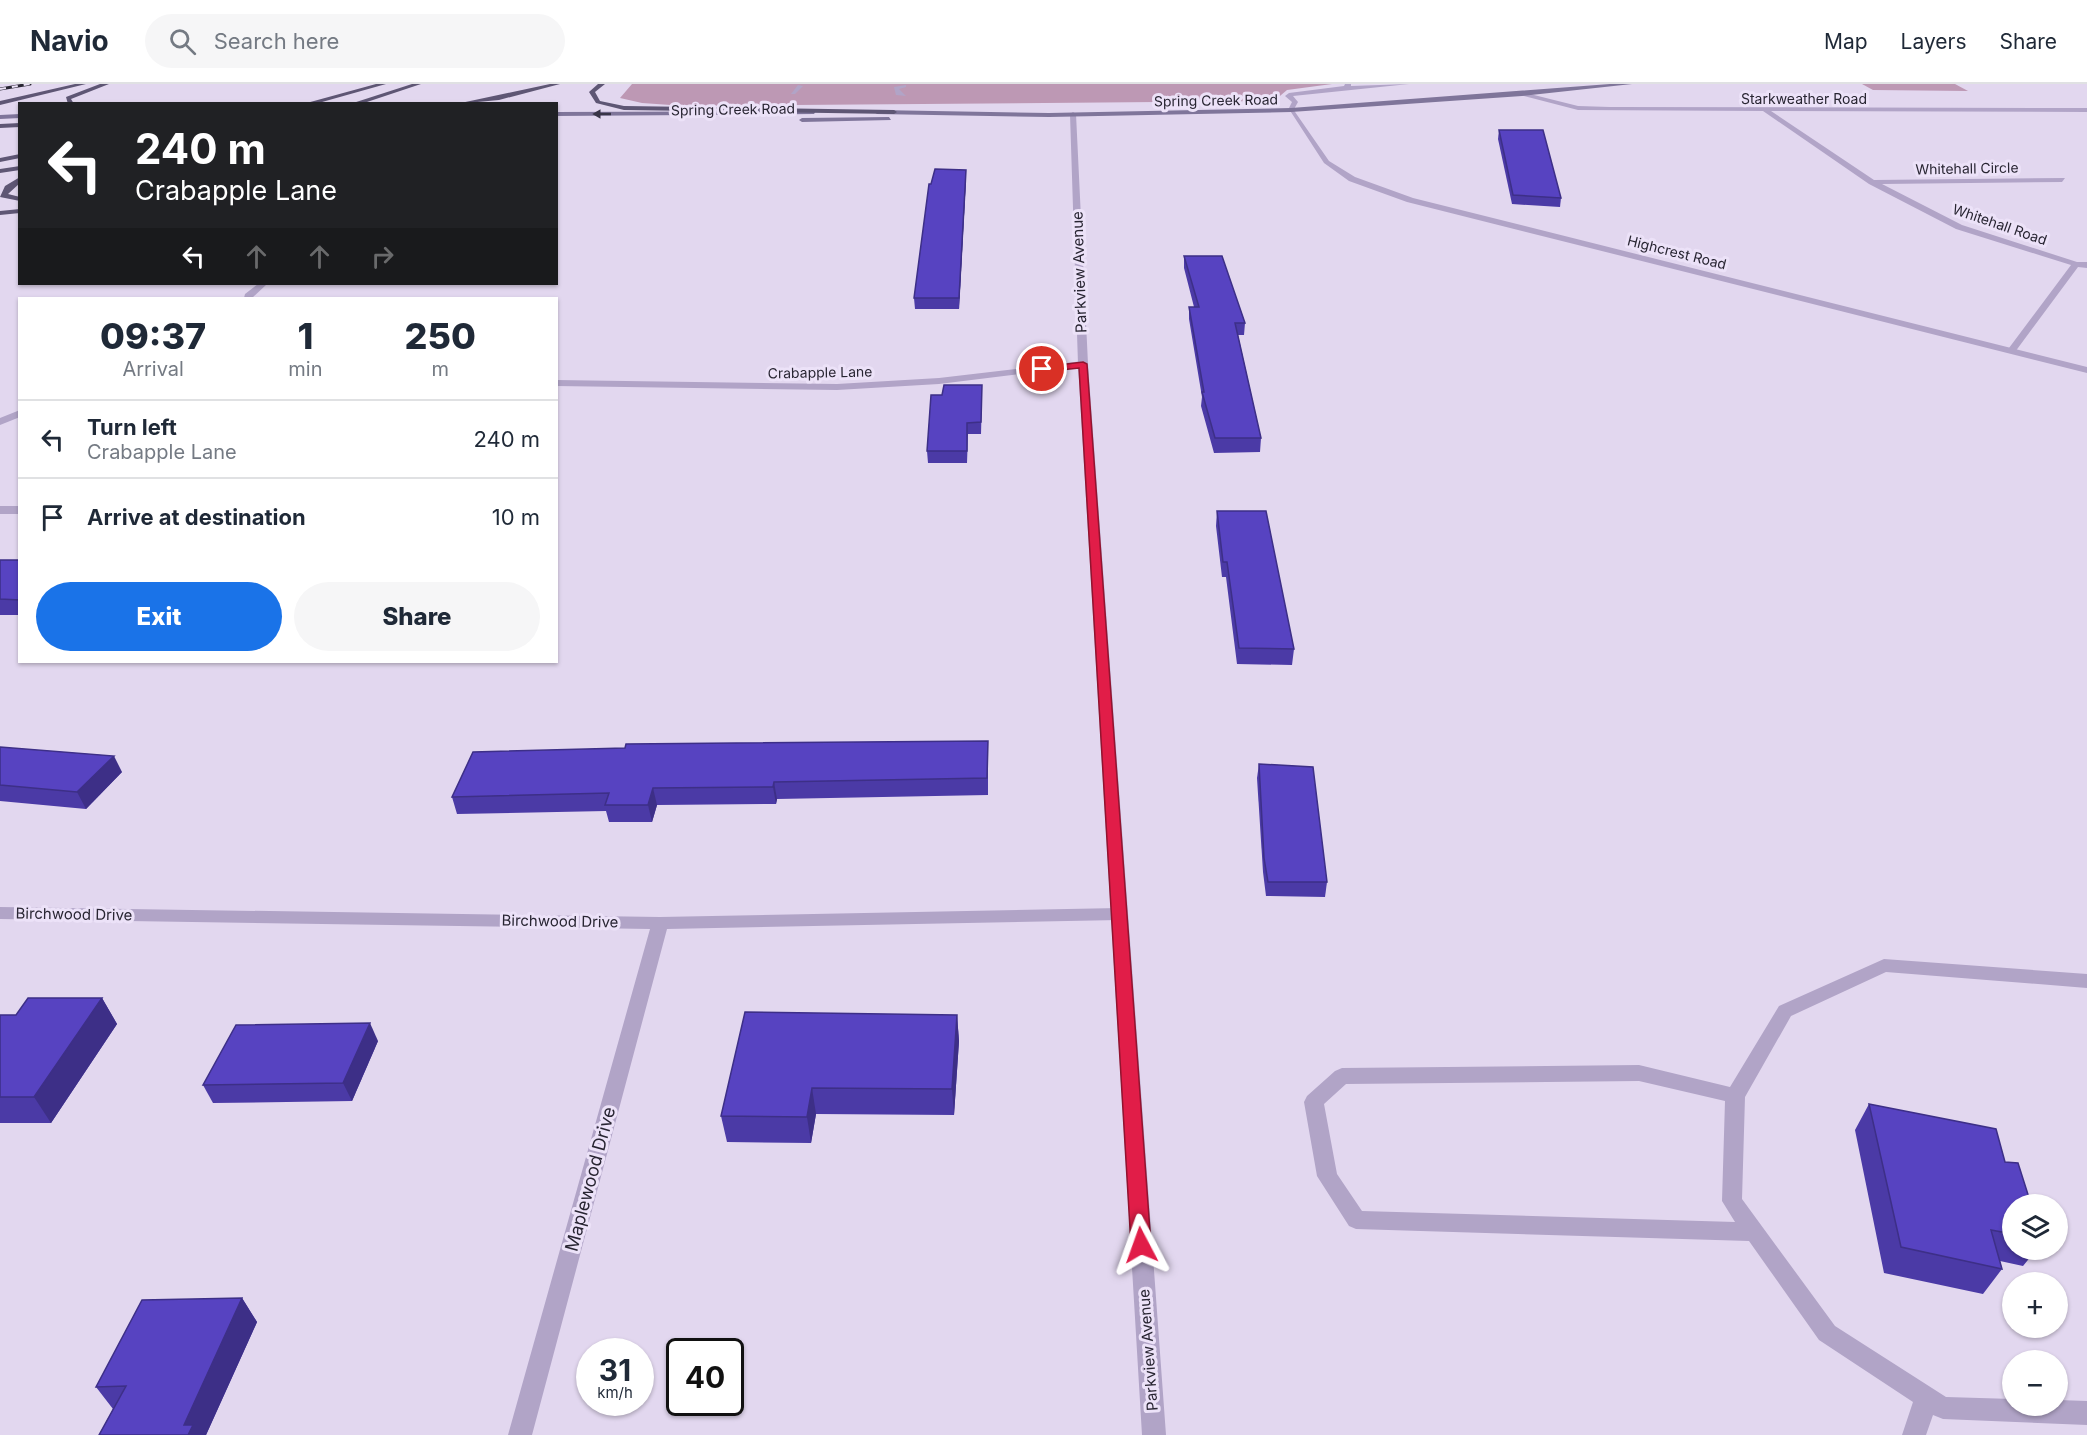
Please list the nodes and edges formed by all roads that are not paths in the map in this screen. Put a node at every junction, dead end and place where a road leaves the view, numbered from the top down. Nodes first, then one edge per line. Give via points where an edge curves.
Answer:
1 (83, 84) edge
2 (106, 84) edge
3 (360, 84) edge
4 (383, 84) edge
5 (557, 84) edge
6 (602, 84) edge
7 (1406, 84) edge
8 (1629, 84) edge
9 (419, 85) edge
10 (800, 86) dead end
11 (904, 86) dead end
12 (1348, 86) edge
13 (793, 93) dead end
14 (1522, 94) junction
15 (903, 95) dead end
16 (320, 100) junction
17 (70, 102) edge
18 (313, 102) edge
19 (359, 102) edge
20 (472, 102) edge
21 (0, 103) edge
22 (1292, 110) junction
23 (1765, 110) junction
24 (2087, 110) edge
25 (894, 112) junction
26 (558, 114) edge
27 (1073, 114) junction
28 (1018, 115) junction
29 (18, 116) edge
30 (0, 117) edge
31 (662, 122) dead end
32 (0, 125) edge
33 (18, 125) edge
34 (18, 155) edge
35 (0, 158) edge
36 (18, 168) edge
37 (0, 171) edge
38 (18, 180) edge
39 (2062, 180) dead end
40 (1872, 183) junction
41 (18, 199) edge
42 (18, 211) edge
43 (0, 213) edge
44 (2076, 264) junction
45 (2087, 264) edge
46 (262, 285) edge
47 (248, 297) edge
48 (2012, 350) junction
49 (1083, 364) junction
50 (2087, 369) edge
51 (558, 382) edge
52 (18, 414) edge
53 (0, 422) edge
54 (0, 510) edge
55 (18, 510) edge
56 (0, 913) edge
57 (1119, 914) junction
58 (660, 923) junction
59 (2087, 981) edge
60 (1735, 1095) junction
61 (1754, 1232) junction
62 (1927, 1397) junction
63 (2087, 1413) edge
64 (520, 1435) edge
65 (1154, 1435) edge
66 (1914, 1435) edge

1 - 21 main road
2 - 17 main road via 77,93 69,98
3 - 16 main road
4 - 16 main road
5 - 20 main road
6 - 25 main road via 592,92 598,102 624,108
7 - 12 street
8 - 14 main road, Spring Creek Road
9 - 19 main road
10 - 13 street
11 - 15 street via 896,88
12 - 22 street via 1291,94 1288,96 1295,102
14 - 22 main road, Spring Creek Road
14 - 23 street, Starkweather Road via 1578,108
16 - 18 main road
22 - 27 main road, Spring Creek Road
22 - 48 street, Highcrest Road via 1326,162 1352,179 1410,200
23 - 24 street, Starkweather Road
23 - 40 street, Whitehall Road
25 -> 26 main road, Spring Creek Road
25 - 28 main road, Spring Creek Road
27 - 28 main road, Spring Creek Road
27 - 49 street, Parkview Avenue
28 - 31 main road, Spring Creek Road
29 - 30 main road
32 - 33 main road
34 - 35 main road
36 - 37 main road
38 - 41 main road via 3,195
39 - 40 street, Whitehall Circle
40 - 44 street, Whitehall Road via 1959,227
42 - 43 main road
44 - 45 street, Whitehall Road
44 - 48 street
46 - 47 street
48 - 50 street, Highcrest Road
49 - 51 street, Crabapple Lane via 939,381 837,387
49 - 57 street, Parkview Avenue
52 - 53 street
54 - 55 street
56 - 58 street, Birchwood Drive
57 - 58 street, Birchwood Drive
57 - 65 street, Parkview Avenue
58 - 64 street, Maplewood Drive
59 - 60 street via 1884,965 1785,1011
60 - 61 street via 1732,1201
60 - 61 street via 1639,1073 1342,1076 1314,1102 1327,1176 1356,1220
61 - 62 street via 1827,1333
62 - 63 street via 1943,1408
62 - 66 street

